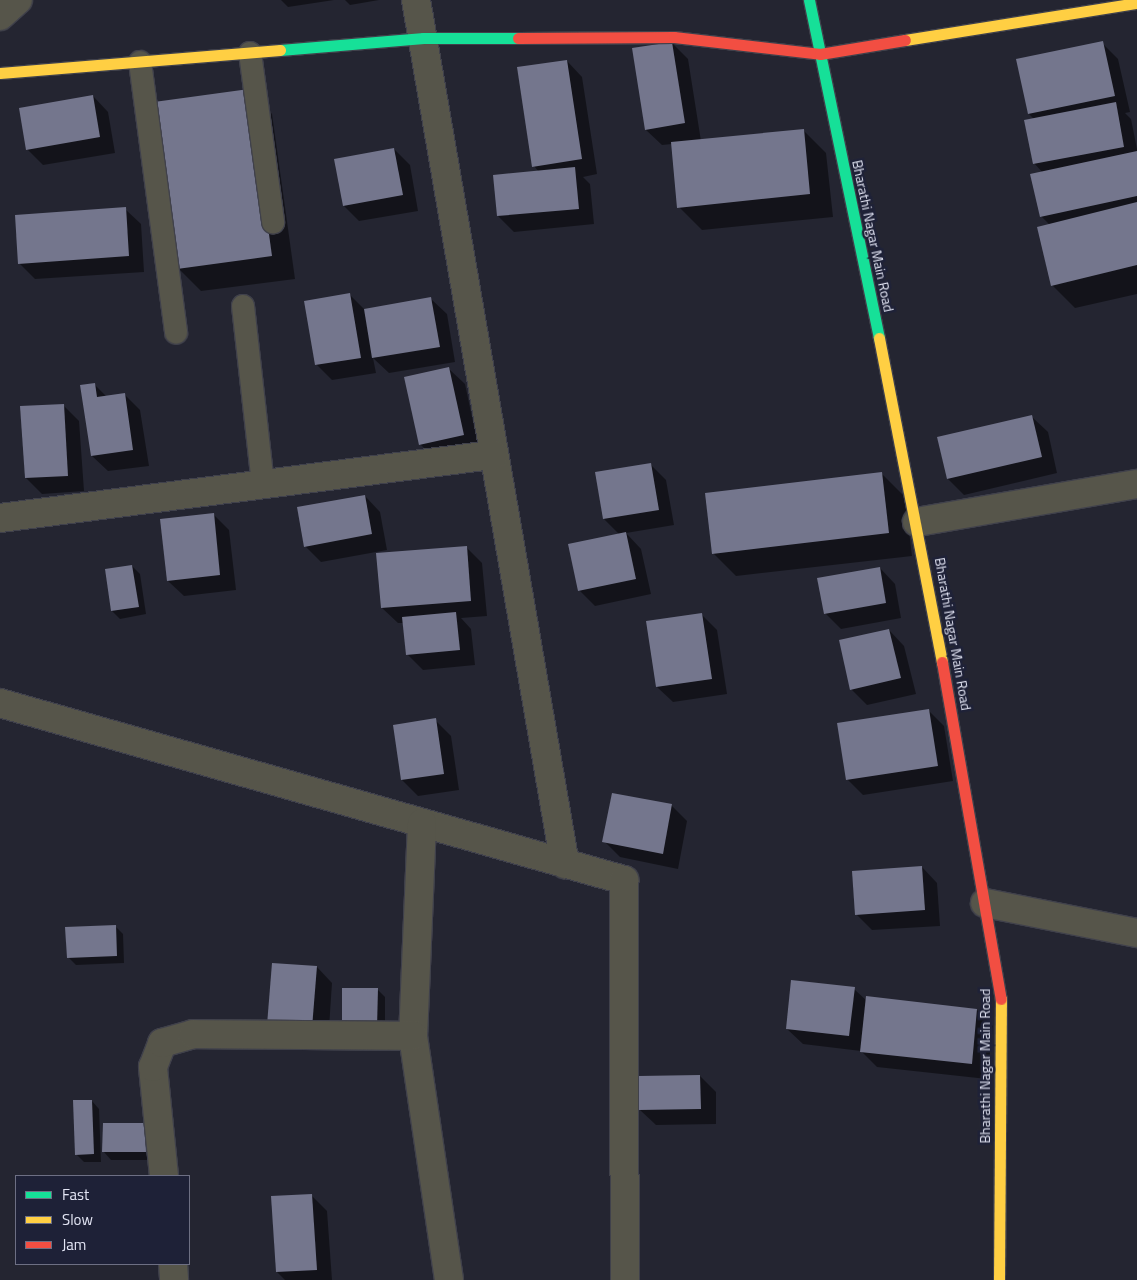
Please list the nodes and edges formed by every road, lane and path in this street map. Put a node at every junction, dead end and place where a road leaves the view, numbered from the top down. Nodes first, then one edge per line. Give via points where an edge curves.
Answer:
1 (18, 0) edge
2 (416, 0) edge
3 (810, 0) edge
4 (1137, 3) edge
5 (0, 16) edge
6 (423, 38) junction
7 (250, 52) junction
8 (820, 54) junction
9 (140, 62) junction
10 (0, 73) edge
11 (273, 222) dead end
12 (244, 306) dead end
13 (176, 333) dead end
14 (494, 455) junction
15 (263, 484) junction
16 (1137, 484) edge
17 (0, 518) edge
18 (918, 522) junction
19 (0, 703) edge
20 (422, 823) junction
21 (565, 864) junction
22 (985, 903) junction
23 (1137, 933) edge
24 (413, 1036) junction
25 (164, 1175) edge
26 (173, 1265) edge
27 (174, 1280) edge
28 (450, 1280) edge
29 (625, 1280) edge
30 (999, 1280) edge

1 - 5 street
2 - 6 street
3 - 8 street, Bharathi Nagar Main Road
4 - 8 street
6 - 7 street
6 - 8 street via 674,38
6 - 14 street
7 - 9 street
7 - 11 lane
8 - 18 street, Bharathi Nagar Main Road
9 - 10 street
9 - 13 lane
12 - 15 lane
14 - 15 street
14 - 21 street
15 - 17 street
16 - 18 street
18 - 22 street, Bharathi Nagar Main Road
19 - 20 street
20 - 21 street
20 - 24 street
21 - 29 street via 624,880
22 - 23 street
22 - 30 street, Bharathi Nagar Main Road via 1001,986
24 - 25 street via 193,1034 162,1043 153,1067
24 - 28 street
26 - 27 street

